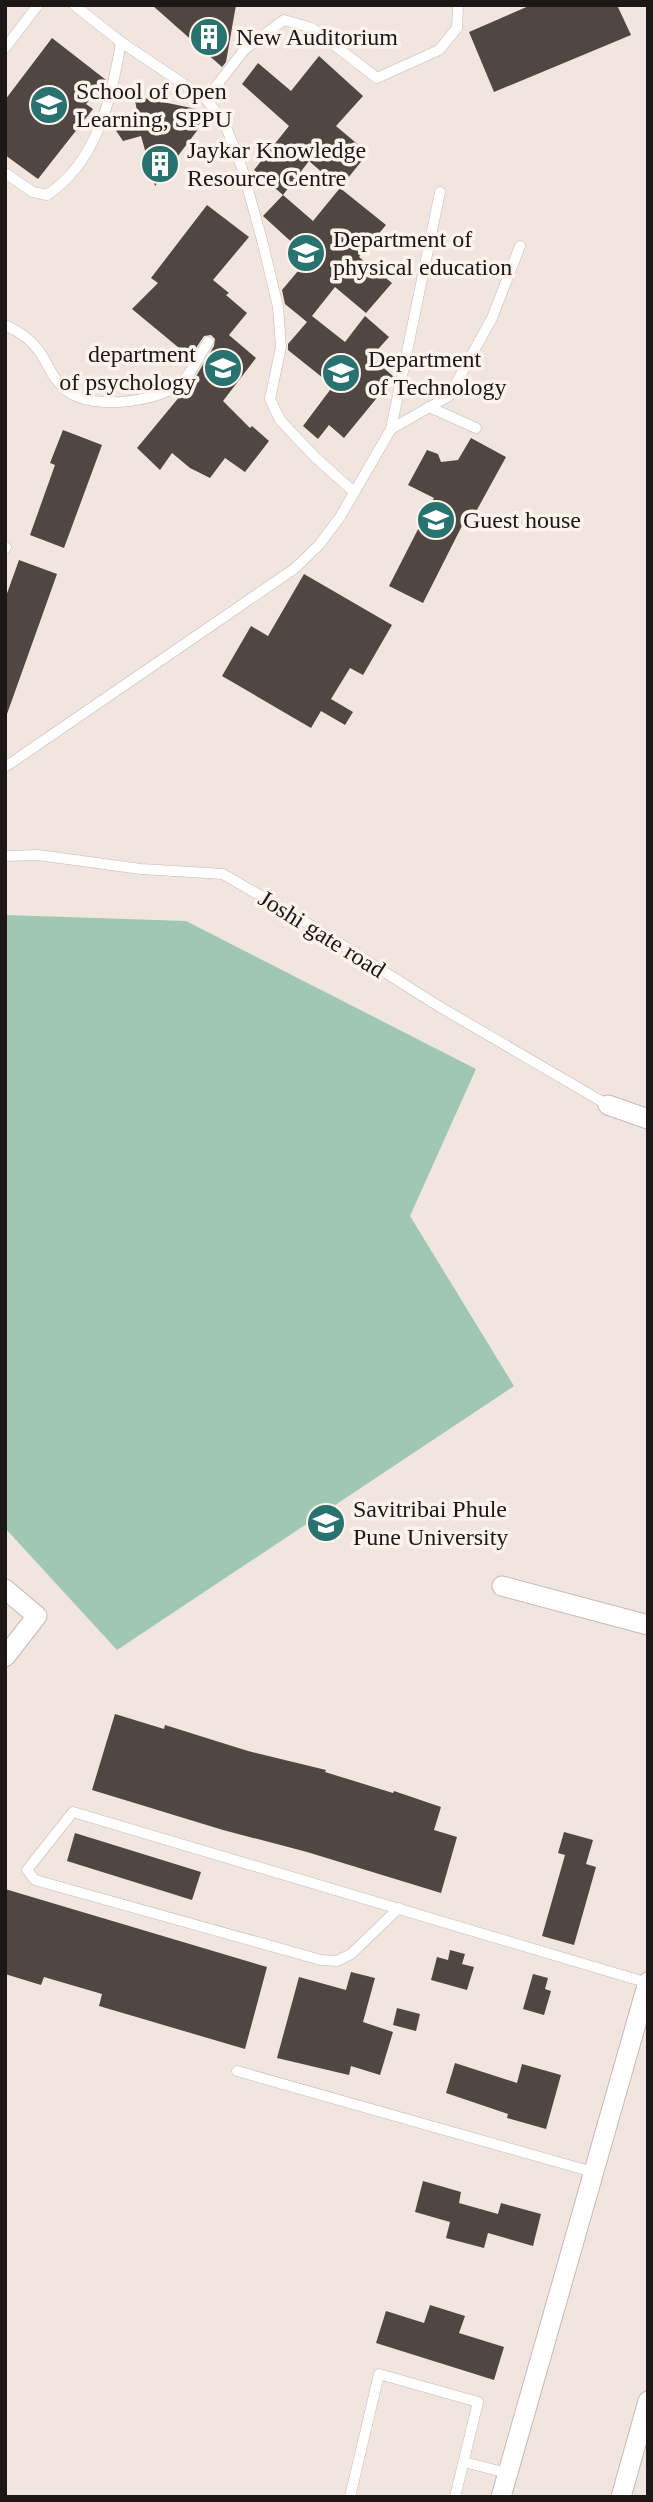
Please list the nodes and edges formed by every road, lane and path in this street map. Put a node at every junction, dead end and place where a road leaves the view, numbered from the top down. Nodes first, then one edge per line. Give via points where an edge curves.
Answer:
1 (38, 5) edge
2 (74, 5) edge
3 (458, 5) edge
4 (121, 42) junction
5 (5, 48) edge
6 (206, 99) junction
7 (6, 175) edge
8 (440, 192) dead end
9 (520, 246) dead end
10 (5, 325) edge
11 (208, 342) dead end
12 (429, 408) junction
13 (476, 428) dead end
14 (391, 429) junction
15 (354, 492) junction
16 (5, 767) edge
17 (5, 856) edge
18 (608, 1105) joint
19 (648, 1119) edge
20 (502, 1586) dead end
21 (5, 1589) edge
22 (648, 1625) edge
23 (5, 1657) edge
24 (399, 1908) junction
25 (648, 1982) edge
26 (237, 2071) dead end
27 (593, 2172) junction
28 (648, 2401) edge
29 (464, 2462) junction
30 (508, 2473) junction
31 (506, 2495) edge
32 (351, 2497) edge
33 (455, 2497) edge
34 (621, 2497) edge

1 - 5 lane
2 - 4 lane
3 - 6 lane via 457,28 439,50 377,78 312,28 284,20 245,49
4 - 6 lane
4 - 7 lane via 116,76 95,139 62,185 47,195
6 - 15 lane via 225,124 242,168 278,307 281,347 270,398 280,420
8 - 14 lane
9 - 12 lane via 492,318 449,396
10 - 11 lane via 39,350 50,373 68,392 100,403 155,396 181,383
12 - 13 lane
12 - 14 lane
14 - 15 lane
15 - 16 lane via 340,517 294,569
17 - 18 lane, Joshi gate road via 38,855 223,874
18 - 19 street
20 - 22 street
21 - 23 street via 37,1616
24 - 24 lane via 73,1812 27,1870 35,1880 321,1960 337,1961 351,1954
24 - 25 lane
25 - 27 street
26 - 27 lane
27 - 30 street
28 - 34 street
29 - 30 lane
29 - 32 lane via 478,2403 379,2374
29 - 33 lane
30 - 31 street

